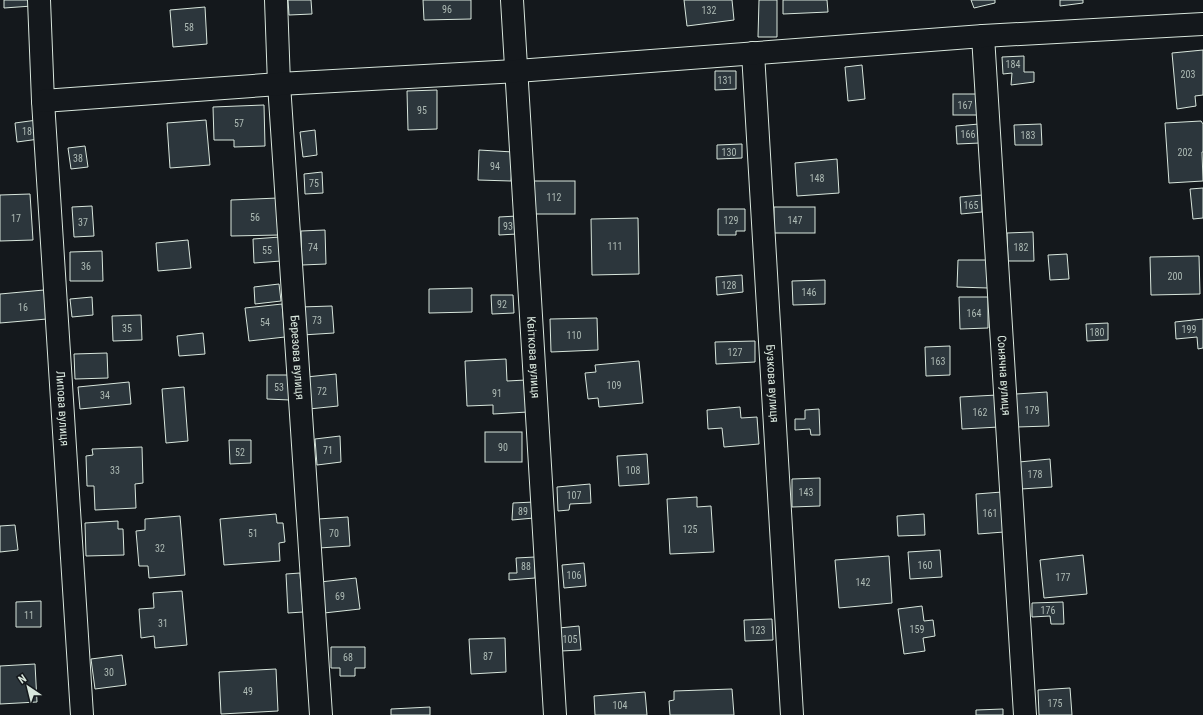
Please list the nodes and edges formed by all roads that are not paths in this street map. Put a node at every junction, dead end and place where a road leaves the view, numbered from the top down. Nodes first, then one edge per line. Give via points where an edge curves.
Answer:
1 (39, 0) edge
2 (276, 0) edge
3 (512, 0) edge
4 (1203, 24) edge
5 (983, 36) junction
6 (753, 53) junction
7 (517, 71) junction
8 (279, 84) junction
9 (43, 101) junction
10 (82, 715) edge
11 (321, 715) edge
12 (555, 715) edge
13 (792, 715) edge
14 (1025, 715) edge

1 - 9 street, Липова вулиця
2 - 8 street, Березова вулиця
3 - 7 street, Квіткова вулиця
4 - 5 street
5 - 6 street
5 - 14 street, Сонячна вулиця
6 - 7 street
6 - 13 street, Бузкова вулиця
7 - 8 street
7 - 12 street, Квіткова вулиця
8 - 9 street
8 - 11 street, Березова вулиця
9 - 10 street, Липова вулиця

